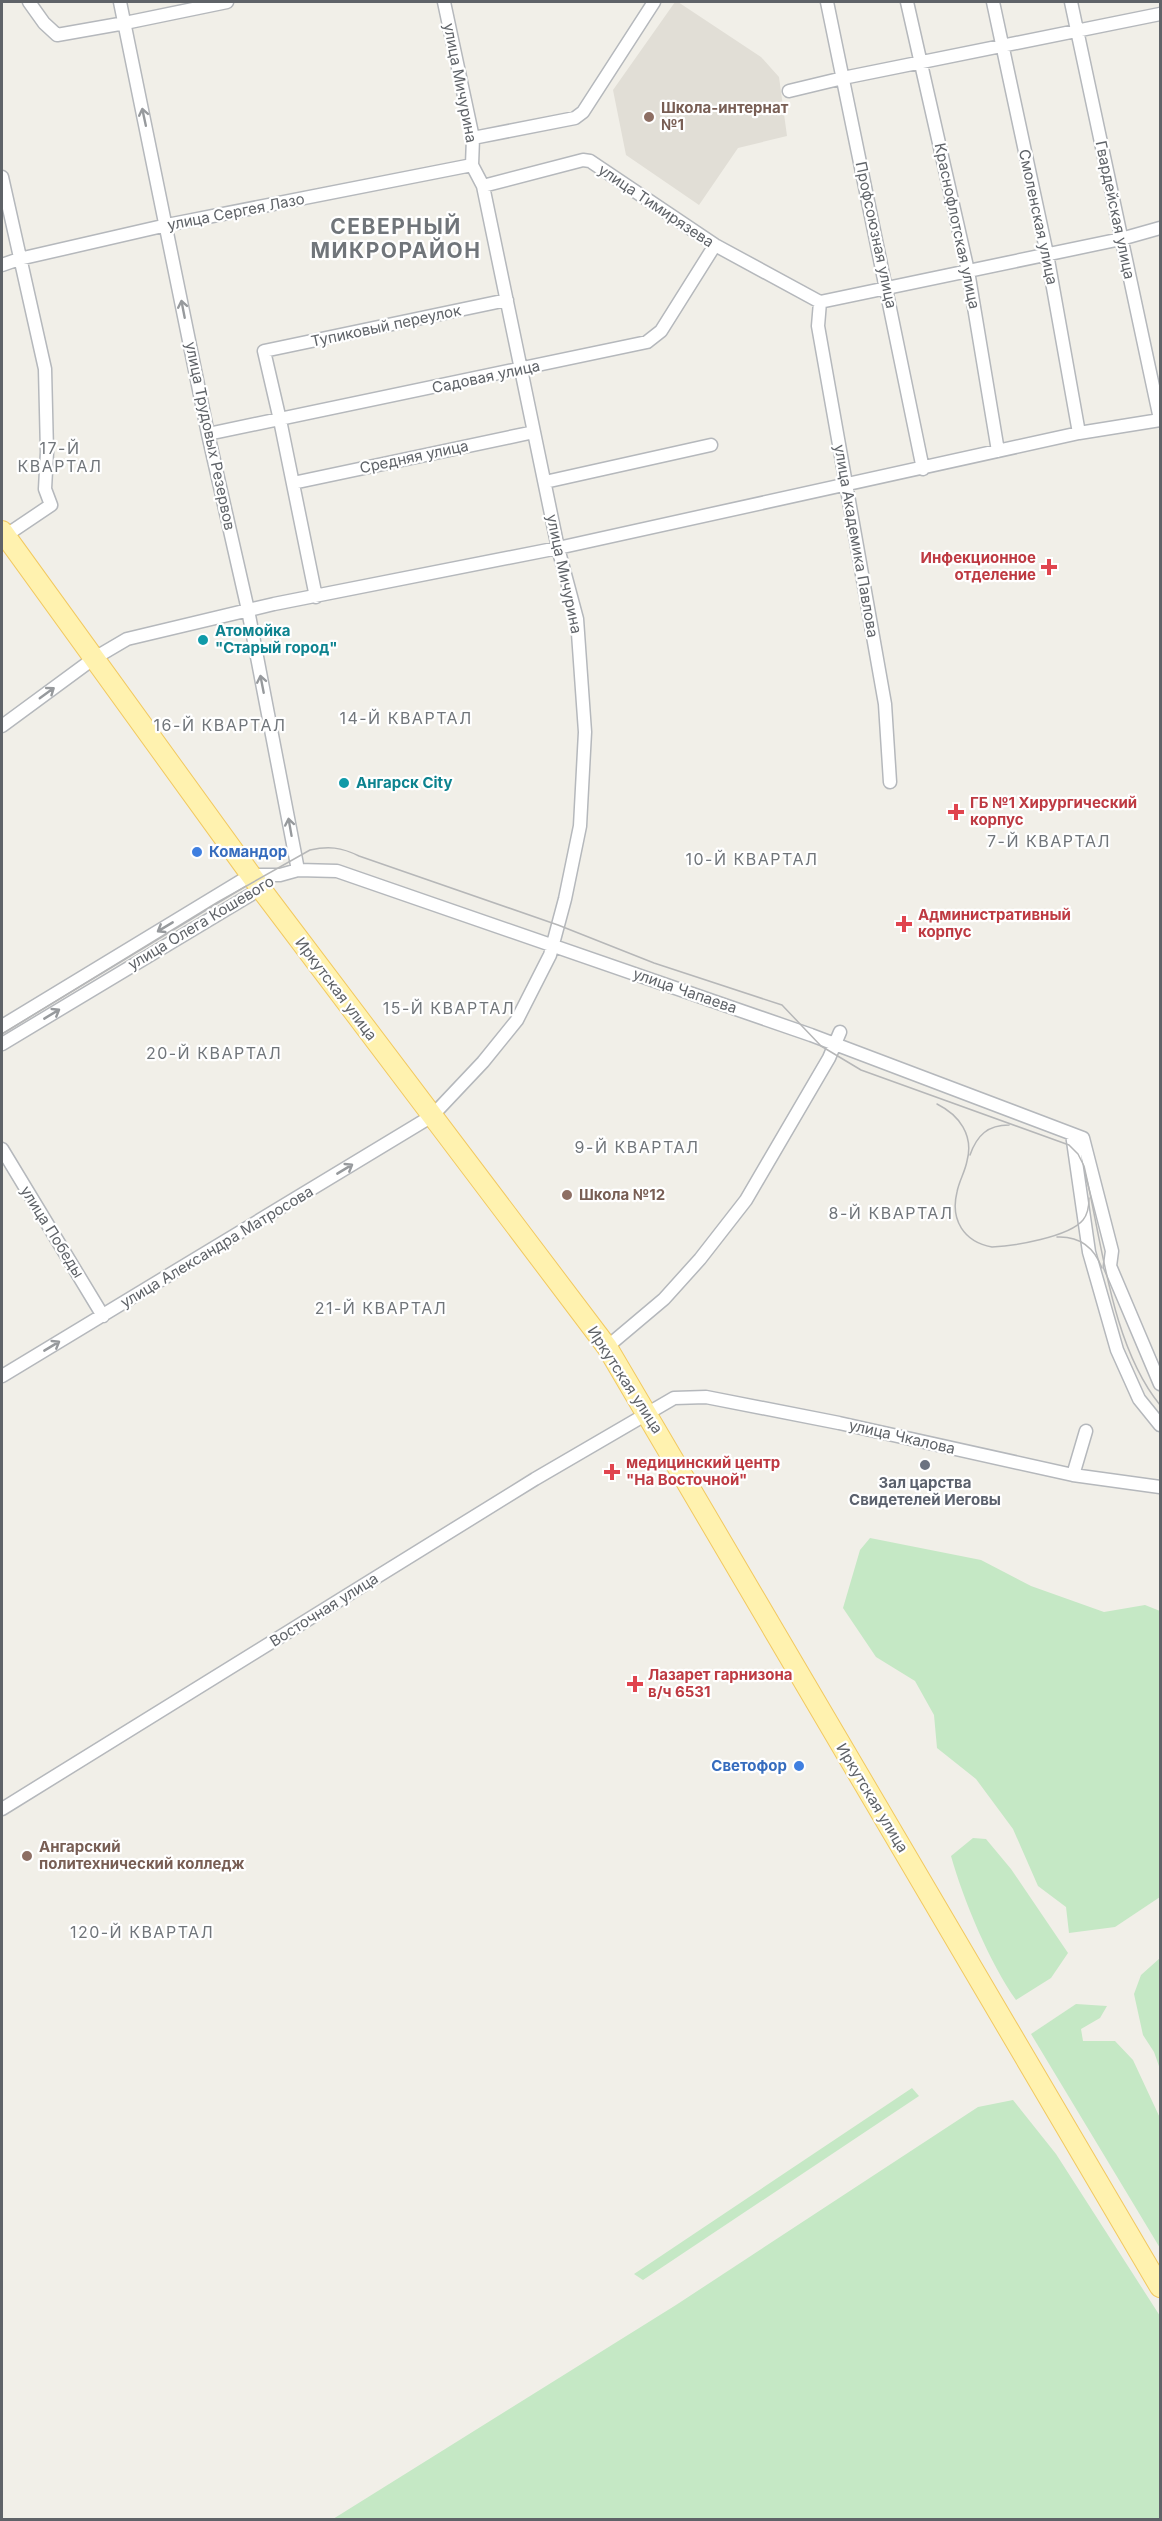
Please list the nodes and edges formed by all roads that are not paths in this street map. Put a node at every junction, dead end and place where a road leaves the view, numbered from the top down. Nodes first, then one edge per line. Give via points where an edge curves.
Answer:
1 (29, 2) edge
2 (120, 2) edge
3 (227, 2) edge
4 (444, 2) edge
5 (654, 2) edge
6 (826, 2) edge
7 (907, 2) edge
8 (993, 2) edge
9 (1071, 2) edge
10 (1157, 2) edge
11 (192, 5) edge
12 (1160, 15) edge
13 (125, 23) junction
14 (1077, 30) junction
15 (1002, 45) junction
16 (922, 62) junction
17 (843, 78) junction
18 (789, 91) dead end
19 (473, 138) junction
20 (472, 165) junction
21 (2, 177) edge
22 (483, 186) junction
23 (167, 225) junction
24 (1161, 228) edge
25 (1121, 239) junction
26 (715, 245) junction
27 (1047, 254) junction
28 (19, 259) junction
29 (2, 265) edge
30 (968, 271) junction
31 (886, 287) junction
32 (507, 300) junction
33 (820, 302) junction
34 (521, 370) junction
35 (1161, 419) edge
36 (280, 420) junction
37 (534, 432) junction
38 (1079, 433) junction
39 (208, 434) junction
40 (711, 445) dead end
41 (998, 451) junction
42 (923, 469) junction
43 (545, 482) junction
44 (293, 483) junction
45 (846, 486) junction
46 (3, 533) edge
47 (558, 548) junction
48 (316, 597) junction
49 (248, 610) junction
50 (93, 659) junction
51 (2, 726) edge
52 (890, 782) dead end
53 (298, 870) junction
54 (280, 875) joint
55 (256, 882) junction
56 (552, 944) junction
57 (2, 1026) edge
58 (840, 1032) dead end
59 (2, 1044) edge
60 (835, 1044) junction
61 (432, 1116) junction
62 (1078, 1136) junction
63 (2, 1149) edge
64 (103, 1316) junction
65 (607, 1347) junction
66 (2, 1376) edge
67 (1161, 1384) edge
68 (648, 1414) junction
69 (1161, 1425) edge
70 (1086, 1431) dead end
71 (1073, 1475) junction
72 (1161, 1487) edge
73 (2, 1808) edge
74 (1161, 2287) edge

1 - 13 street via 57,35
2 - 13 street, улица Трудовых Резервов
3 - 11 street
4 - 19 street, улица Мичурина
5 - 19 street via 583,112 575,118
6 - 17 street, Профсоюзная улица
7 - 16 street, Краснофлотская улица
8 - 15 street, Смоленская улица
9 - 14 street, Гвардейская улица
10 - 12 street
11 - 13 street
12 - 14 street
23 -> 13 street, улица Трудовых Резервов
14 - 15 street
14 - 25 street, Гвардейская улица
15 - 16 street
15 - 27 street, Смоленская улица
16 - 17 street
16 - 30 street, Краснофлотская улица
17 - 18 street
17 - 31 street, Профсоюзная улица
19 - 20 street, улица Мичурина
20 - 22 street, улица Мичурина
20 - 23 street, улица Сергея Лазо
21 - 28 street
22 - 26 street, улица Тимирязева via 590,161
22 - 32 street, улица Мичурина
23 - 28 street, улица Сергея Лазо
39 -> 23 street, улица Трудовых Резервов
24 - 25 street
25 - 27 street
25 - 35 street, Гвардейская улица
26 - 33 street, улица Тимирязева
26 - 34 street, Садовая улица via 661,331 647,342
27 - 30 street
27 - 38 street, Смоленская улица
28 - 29 street, улица Сергея Лазо
28 - 46 street via 45,369 45,489 51,505
30 - 31 street
30 - 41 street, Краснофлотская улица
31 - 33 street
31 - 42 street, Профсоюзная улица
32 - 34 street, улица Мичурина
32 - 36 street, Тупиковый переулок via 264,351
33 - 45 street, улица Академика Павлова via 818,326
34 - 36 street, Садовая улица
34 - 37 street, улица Мичурина
35 - 38 street
36 - 39 street, Садовая улица
36 - 44 street
37 - 43 street, улица Мичурина
37 - 44 street, Средняя улица
38 - 41 street
39 - 49 street, улица Трудовых Резервов
40 - 43 street
41 - 42 street
42 - 45 street
43 - 47 street, улица Мичурина
44 - 48 street
45 - 47 street
45 - 52 street, улица Академика Павлова via 885,704
46 - 50 main road, Иркутская улица
47 - 48 street
47 - 56 street, улица Мичурина via 577,619 585,732 580,826
48 - 49 street
49 - 50 street via 127,639
53 -> 49 street, улица Трудовых Резервов
51 -> 50 street
50 - 55 main road, Иркутская улица
53 - 54 street, улица Чапаева
53 - 56 street, улица Чапаева via 337,871
54 - 55 street, улица Олега Кошевого
55 -> 57 street, улица Олега Кошевого
59 -> 55 street, улица Олега Кошевого
55 - 61 main road, Иркутская улица
56 - 60 street, улица Чапаева
56 - 61 street, улица Мичурина via 517,1020
58 - 60 street
60 - 62 street, улица Чапаева
60 - 65 street via 746,1200 664,1299
64 -> 61 street, улица Александра Матросова
61 - 65 main road, Иркутская улица
62 - 67 street via 1112,1251 1110,1266
62 - 69 street via 1089,1252 1117,1350 1139,1399
63 - 64 street, улица Победы
66 -> 64 street, улица Александра Матросова
65 - 68 main road, Иркутская улица
68 - 71 street, улица Чкалова via 674,1398 706,1397
68 - 73 street, Восточная улица via 535,1479
68 - 74 main road, Иркутская улица
70 - 71 street
71 - 72 street, улица Чкалова

